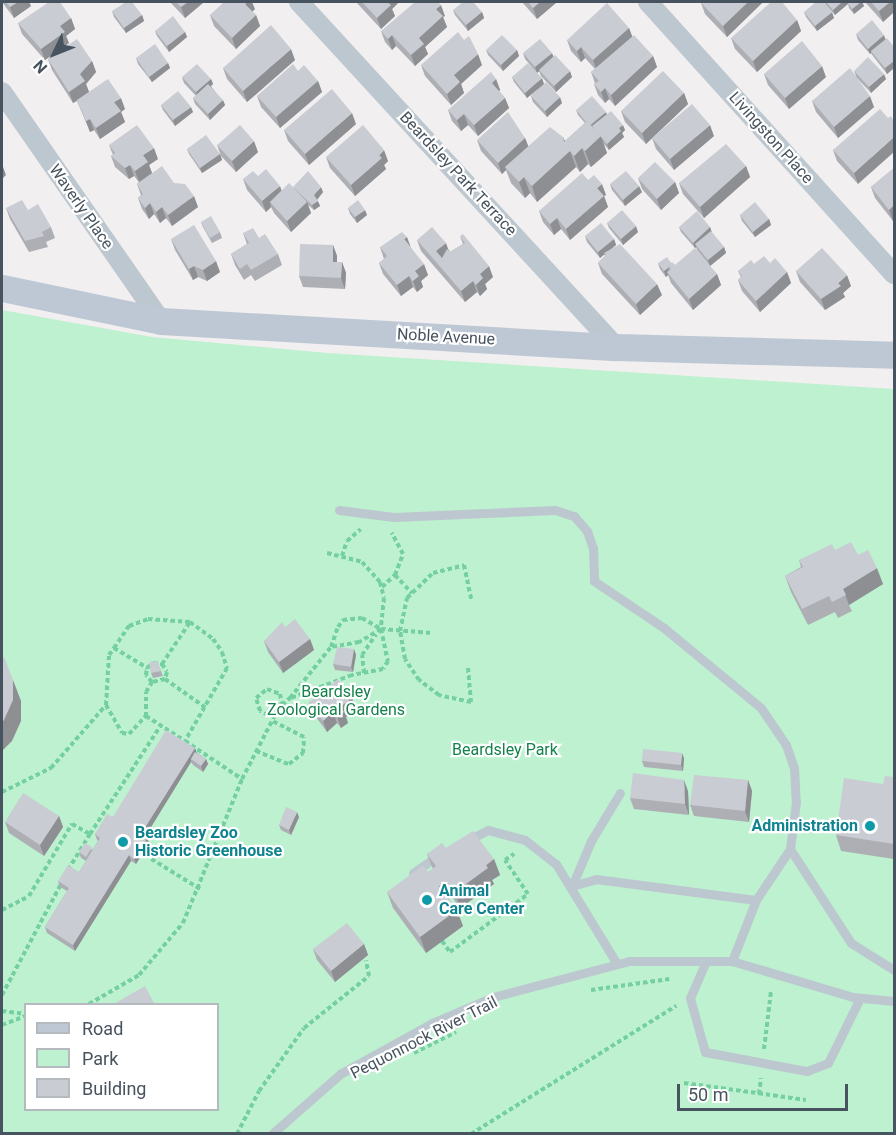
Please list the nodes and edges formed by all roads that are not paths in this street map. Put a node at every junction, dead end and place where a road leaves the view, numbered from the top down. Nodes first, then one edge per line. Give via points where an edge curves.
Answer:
1 (299, 2) edge
2 (648, 2) edge
3 (2, 92) edge
4 (894, 274) edge
5 (2, 288) edge
6 (161, 321) junction
7 (616, 347) junction
8 (894, 355) edge
9 (339, 510) dead end
10 (620, 793) dead end
11 (790, 849) junction
12 (404, 880) edge
13 (573, 886) junction
14 (756, 900) junction
15 (706, 961) junction
16 (732, 961) junction
17 (616, 964) junction
18 (894, 970) edge
19 (861, 998) junction
20 (894, 1001) edge
21 (272, 1134) edge

1 - 7 street, Beardsley Park Terrace
2 - 4 street, Livingston Place
3 - 6 street, Waverly Place
5 - 6 main road, Noble Avenue
6 - 7 main road, Noble Avenue
7 - 8 main road, Noble Avenue
9 - 11 lane via 394,517 555,510 574,516 593,548 594,581 706,660 741,689 777,728 794,768 796,802
10 - 13 lane via 591,841
11 - 14 lane
11 - 18 lane via 851,943
12 - 13 lane via 488,830 529,843 556,864
13 - 14 lane via 596,879
13 - 17 lane
14 - 16 lane
15 - 16 lane
15 - 17 lane
15 - 19 lane via 690,998 705,1052 807,1071 828,1063
16 - 19 lane
17 - 21 lane via 493,998 384,1046 340,1074
19 - 20 lane

